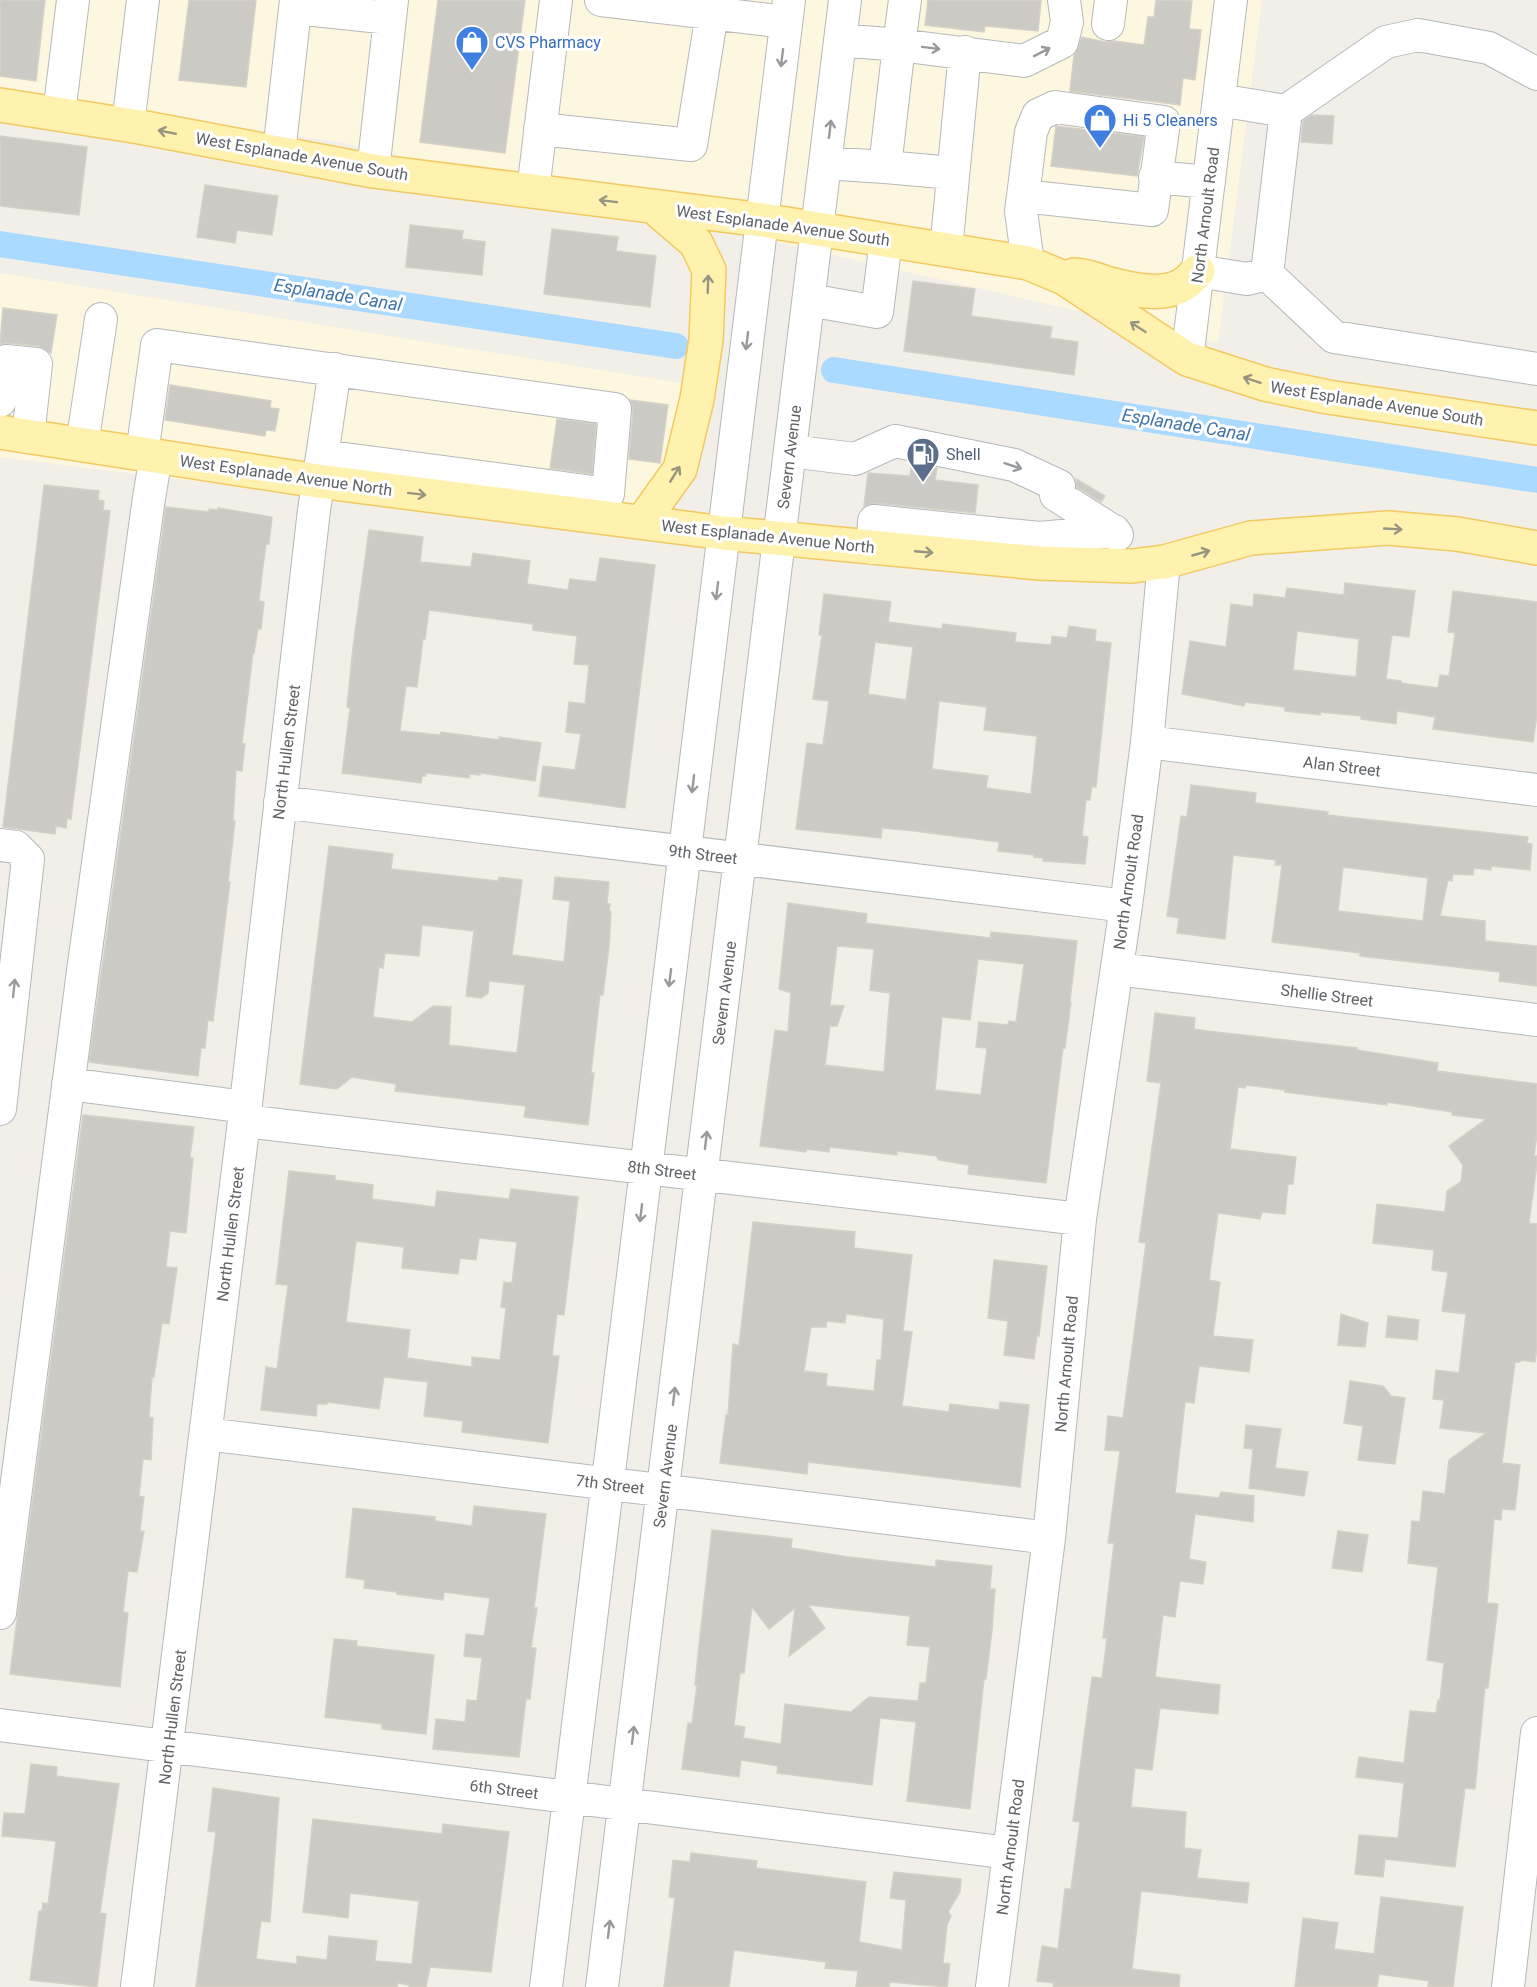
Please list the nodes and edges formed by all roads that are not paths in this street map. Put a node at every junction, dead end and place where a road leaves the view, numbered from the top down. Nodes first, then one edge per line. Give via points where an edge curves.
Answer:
1 (73, 0) edge
2 (143, 0) edge
3 (556, 0) edge
4 (601, 0) edge
5 (845, 0) edge
6 (905, 0) edge
7 (1064, 0) edge
8 (1231, 0) edge
9 (296, 4) edge
10 (391, 9) edge
11 (788, 11) edge
12 (712, 13) junction
13 (840, 40) junction
14 (899, 45) junction
15 (965, 52) junction
16 (1537, 74) edge
17 (1219, 100) junction
18 (0, 105) edge
19 (1286, 111) junction
20 (59, 114) junction
21 (128, 125) junction
22 (540, 129) junction
23 (279, 153) junction
24 (825, 163) junction
25 (885, 167) junction
26 (373, 171) junction
27 (953, 173) junction
28 (1155, 177) junction
29 (1209, 182) junction
30 (533, 191) junction
31 (1023, 195) junction
32 (654, 207) junction
33 (762, 220) junction
34 (817, 229) junction
35 (886, 240) junction
36 (946, 250) junction
37 (1028, 263) junction
38 (1198, 271) junction
39 (1267, 274) junction
40 (1059, 276) junction
41 (808, 300) junction
42 (101, 319) dead end
43 (1187, 359) junction
44 (335, 369) junction
45 (1537, 369) edge
46 (0, 401) edge
47 (1537, 428) edge
48 (14, 434) edge
49 (82, 445) junction
50 (790, 451) junction
51 (149, 455) junction
52 (320, 469) junction
53 (473, 488) junction
54 (642, 522) junction
55 (1113, 531) junction
56 (724, 533) junction
57 (779, 539) junction
58 (1537, 548) edge
59 (1040, 550) junction
60 (1164, 562) junction
61 (1132, 566) junction
62 (1147, 742) junction
63 (1537, 790) edge
64 (280, 802) junction
65 (0, 845) edge
66 (685, 851) junction
67 (740, 858) junction
68 (1125, 906) junction
69 (1117, 969) junction
70 (1537, 1020) edge
71 (68, 1084) junction
72 (0, 1109) edge
73 (245, 1114) junction
74 (646, 1168) junction
75 (702, 1175) junction
76 (1080, 1219) junction
77 (206, 1434) junction
78 (608, 1484) junction
79 (663, 1490) junction
80 (1049, 1538) junction
81 (0, 1613) edge
82 (0, 1725) edge
83 (1537, 1734) edge
84 (168, 1746) junction
85 (569, 1797) junction
86 (625, 1804) junction
87 (1008, 1853) junction
88 (137, 1987) edge
89 (546, 1987) edge
90 (602, 1987) edge
91 (992, 1987) edge
92 (1508, 1987) edge

1 - 20 street
2 - 21 street
3 - 22 street
4 - 12 street
5 - 13 street, Severn Avenue
6 - 14 street
15 -> 7 street via 1024,61 1062,42 1067,22
8 - 17 street, North Arnoult Road
9 - 10 street
9 - 23 street
10 - 26 street
11 - 12 street
11 -> 33 street
12 - 22 street via 691,145
13 - 14 street
24 -> 13 street, Severn Avenue
14 -> 15 street
14 - 25 street
15 - 27 street
16 - 19 street via 1489,48 1418,35 1386,42
17 - 19 street
17 - 29 street, North Arnoult Road
18 - 20 main road, West Esplanade Avenue South
19 - 39 street
20 - 21 main road, West Esplanade Avenue South
23 -> 21 main road, West Esplanade Avenue South
22 - 30 street
23 - 26 main road, West Esplanade Avenue South
24 - 25 street
24 - 34 street, Severn Avenue
25 - 27 street
26 - 30 main road, West Esplanade Avenue South
27 - 36 street
28 - 29 street
28 - 31 street via 1152,210
28 - 31 street via 1164,122 1055,107 1038,116 1031,132
29 - 38 street, North Arnoult Road
32 -> 30 main road, West Esplanade Avenue South
31 - 37 street via 1020,211
32 - 33 main road, West Esplanade Avenue South
54 -> 32 main road via 680,469 706,340 709,270 696,243
33 - 34 main road, West Esplanade Avenue South
33 -> 56 street
34 - 35 main road, West Esplanade Avenue South
34 - 41 street, Severn Avenue
35 - 36 main road, West Esplanade Avenue South
35 - 41 street via 877,312
36 - 37 main road, West Esplanade Avenue South
37 - 40 main road, West Esplanade Avenue South
38 - 39 street via 1247,279
38 - 40 main road via 1186,284 1168,291 1137,289 1083,275
38 - 43 street, North Arnoult Road
39 - 45 street via 1334,337
43 -> 40 main road, West Esplanade Avenue South
41 - 50 street, Severn Avenue
42 - 49 street
47 -> 43 main road, West Esplanade Avenue South via 1265,384
44 - 51 street via 157,345
44 - 52 street, North Hullen Street
44 - 53 street via 615,409 608,494
46 - 48 street via 6,361 36,364
48 - 49 main road, West Esplanade Avenue North
49 - 51 main road, West Esplanade Avenue North
50 -> 55 street via 855,459 895,441 1014,465 1059,486 1056,495
50 - 57 street, Severn Avenue
51 - 52 main road, West Esplanade Avenue North
51 - 71 street via 149,498
52 - 53 main road, West Esplanade Avenue North
52 - 64 street, North Hullen Street
53 - 54 main road, West Esplanade Avenue North
54 - 56 main road, West Esplanade Avenue North
55 - 59 street
55 - 61 street
56 - 57 main road, West Esplanade Avenue North
56 -> 66 street
57 - 59 main road, West Esplanade Avenue North via 873,548 962,543
57 - 67 street, Severn Avenue
60 -> 58 main road, West Esplanade Avenue North via 1251,538 1388,528 1457,534
59 - 61 main road, West Esplanade Avenue North
60 - 61 main road, West Esplanade Avenue North
60 - 62 street, North Arnoult Road
62 - 63 street, Alan Street
62 - 68 street, North Arnoult Road
64 - 66 street, 9th Street
64 - 73 street, North Hullen Street
72 -> 65 street via 28,859 16,848
66 - 67 street, 9th Street
66 -> 74 street
67 - 68 street, 9th Street
75 -> 67 street, Severn Avenue
68 - 69 street, North Arnoult Road
69 - 70 street, Shellie Street
69 - 76 street, North Arnoult Road
71 - 73 street, 8th Street
71 - 81 street
73 - 74 street, 8th Street
73 - 77 street, North Hullen Street
74 - 75 street, 8th Street
74 -> 78 street
75 - 76 street, 8th Street
79 -> 75 street, Severn Avenue
76 - 80 street, North Arnoult Road
77 - 78 street, 7th Street
77 - 84 street, North Hullen Street
78 - 79 street, 7th Street
78 - 85 street
79 - 80 street, 7th Street
86 -> 79 street, Severn Avenue
80 - 87 street, North Arnoult Road
82 - 84 street, 6th Street
83 - 92 street
84 - 85 street, 6th Street
84 - 88 street, North Hullen Street
85 - 86 street, 6th Street
85 - 89 street
86 - 87 street, 6th Street
90 -> 86 street, Severn Avenue
87 - 91 street, North Arnoult Road

